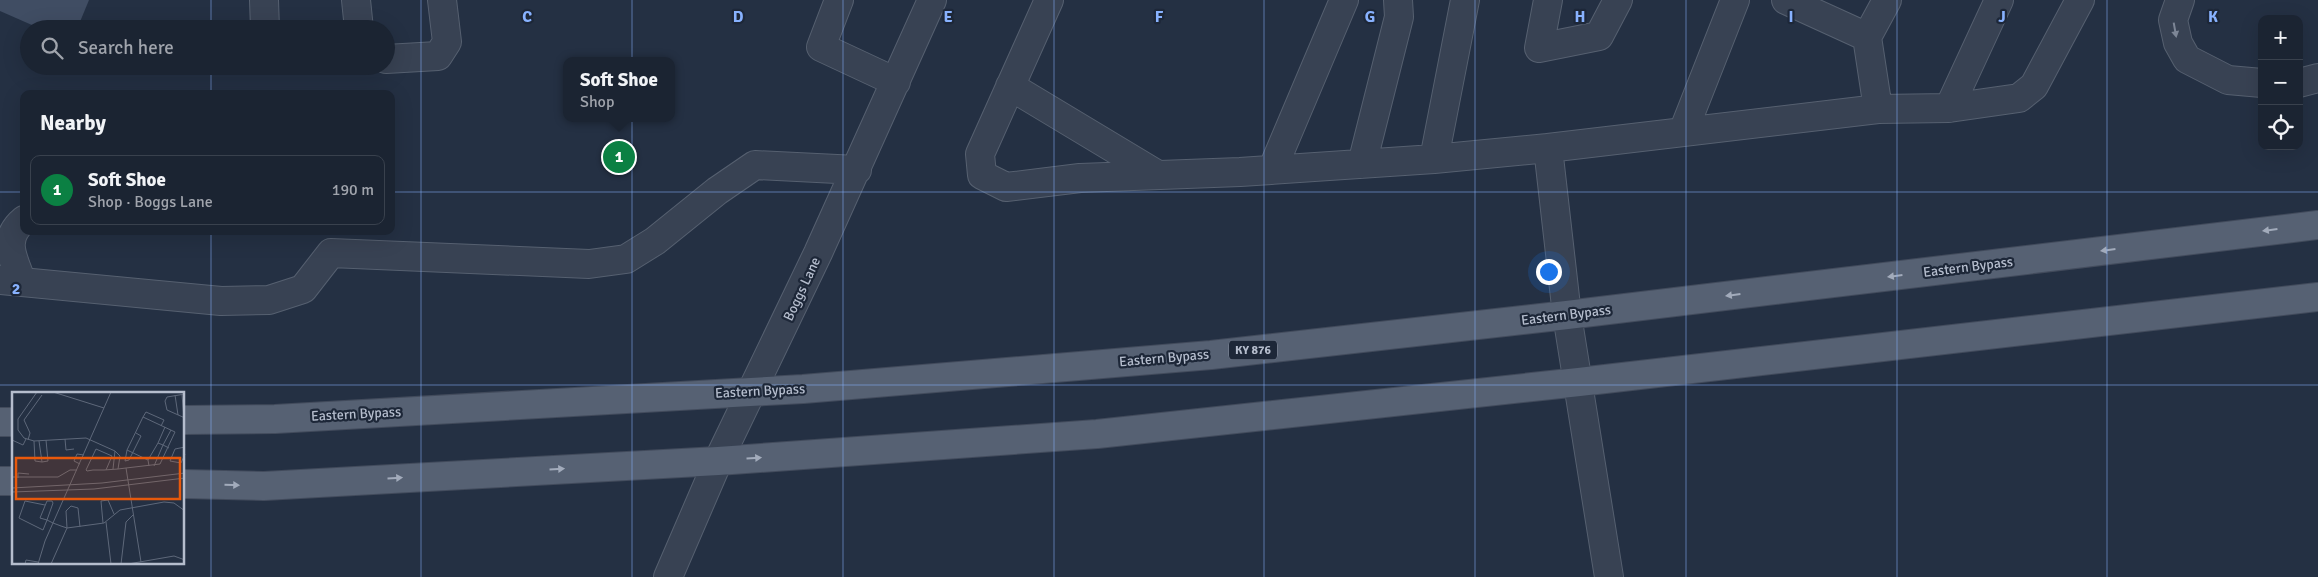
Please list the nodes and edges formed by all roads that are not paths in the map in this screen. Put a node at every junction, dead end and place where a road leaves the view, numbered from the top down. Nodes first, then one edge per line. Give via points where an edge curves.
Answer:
1 (264, 0) edge
2 (356, 0) edge
3 (442, 0) edge
4 (839, 0) edge
5 (932, 0) edge
6 (1048, 0) edge
7 (1344, 0) edge
8 (1398, 0) edge
9 (1465, 0) edge
10 (1548, 0) edge
11 (1618, 0) edge
12 (1735, 0) edge
13 (1786, 0) edge
14 (1886, 0) edge
15 (1999, 0) edge
16 (2080, 0) edge
17 (2180, 0) edge
18 (265, 20) edge
19 (358, 20) edge
20 (1867, 37) junction
21 (395, 58) edge
22 (2318, 78) edge
23 (896, 82) junction
24 (2303, 82) edge
25 (2258, 83) edge
26 (1010, 86) junction
27 (1949, 108) junction
28 (1878, 109) junction
29 (1682, 132) junction
30 (1548, 148) junction
31 (1434, 159) junction
32 (1362, 164) junction
33 (856, 170) junction
34 (1272, 170) junction
35 (1158, 176) junction
36 (20, 223) edge
37 (2318, 225) edge
38 (11, 281) edge
39 (2318, 297) edge
40 (1567, 315) junction
41 (1579, 382) junction
42 (752, 391) junction
43 (185, 420) edge
44 (718, 461) junction
45 (185, 484) edge
46 (668, 577) edge
47 (1609, 577) edge

1 - 18 street
2 - 19 street
3 - 21 street via 447,42 438,56
4 - 23 street via 821,47
5 - 23 street, Boggs Lane
6 - 26 street
7 - 34 street
8 - 32 street via 1399,17
9 - 31 street
10 - 11 street via 1539,48 1599,36
12 - 29 street
13 - 20 street
14 - 20 street
15 - 27 street
16 - 27 street via 2028,93 2019,98
17 -> 25 street via 2173,20 2178,43 2187,59 2228,80
20 - 28 street
22 - 24 street
23 - 33 street, Boggs Lane
26 - 35 street
26 - 35 street via 980,154 982,175 1006,187 1080,178
27 - 28 street
28 - 29 street
29 - 30 street
30 - 31 street
30 - 40 street
31 - 32 street
32 - 34 street
33 - 38 street via 755,165 655,241 626,259 589,264 331,253 303,289 269,300 221,301
33 - 42 street, Boggs Lane
34 - 35 street
36 - 38 street via 14,228 10,244
37 -> 40 main road, Eastern Bypass / KY 876
39 - 41 main road
40 - 41 street
40 - 42 main road, Eastern Bypass / KY 876 via 1211,355
44 -> 41 main road via 1097,434
41 - 47 street
42 - 43 main road, Eastern Bypass / KY 876 via 275,419
42 - 44 street, Boggs Lane
45 -> 44 main road via 264,486
44 - 46 street, Boggs Lane

